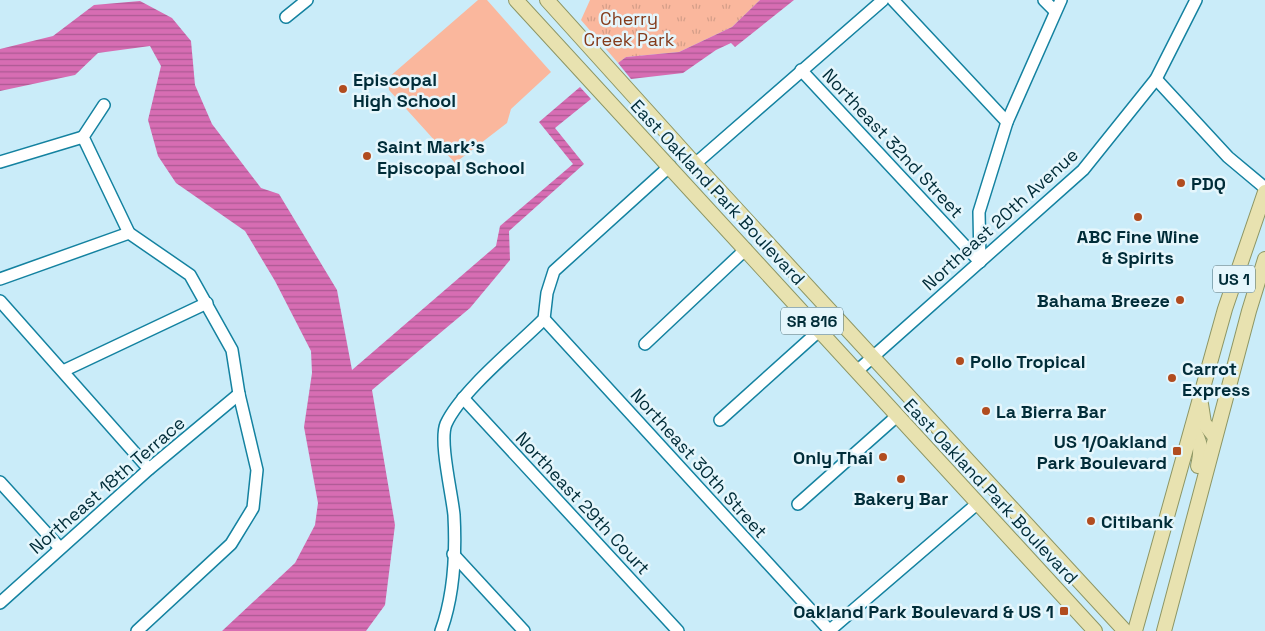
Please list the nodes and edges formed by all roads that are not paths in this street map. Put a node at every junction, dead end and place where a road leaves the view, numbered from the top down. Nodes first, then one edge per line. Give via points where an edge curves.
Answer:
1 (307, 0) edge
2 (516, 0) edge
3 (547, 0) edge
4 (883, 0) edge
5 (893, 0) edge
6 (1044, 0) edge
7 (1061, 0) edge
8 (1196, 0) edge
9 (1055, 11) junction
10 (286, 17) dead end
11 (801, 70) junction
12 (1156, 78) junction
13 (635, 98) junction
14 (612, 104) junction
15 (104, 105) dead end
16 (1007, 122) junction
17 (83, 137) junction
18 (0, 162) edge
19 (695, 164) junction
20 (670, 166) junction
21 (1265, 188) edge
22 (1265, 192) edge
23 (129, 233) junction
24 (746, 249) junction
25 (1265, 259) edge
26 (980, 262) junction
27 (0, 279) edge
28 (0, 301) edge
29 (208, 303) junction
30 (544, 319) junction
31 (820, 330) junction
32 (645, 344) dead end
33 (874, 356) junction
34 (63, 371) junction
35 (857, 371) junction
36 (239, 394) junction
37 (463, 398) junction
38 (1200, 398) junction
39 (896, 416) junction
40 (720, 420) dead end
41 (1192, 428) junction
42 (1215, 437) junction
43 (149, 469) junction
44 (0, 482) edge
45 (1199, 498) junction
46 (798, 504) dead end
47 (982, 507) junction
48 (1015, 510) junction
49 (60, 548) junction
50 (454, 554) junction
51 (0, 603) edge
52 (829, 630) edge
53 (137, 631) edge
54 (441, 631) edge
55 (524, 631) edge
56 (678, 631) edge
57 (1095, 631) edge
58 (1125, 631) edge
59 (1135, 631) edge
60 (1164, 631) edge

1 - 10 street
2 - 14 main road, East Oakland Park Boulevard / SR 816
3 - 13 main road, East Oakland Park Boulevard / SR 816
4 - 11 street
5 - 16 street
6 - 9 street
7 - 9 street
8 - 12 street, Northeast 20th Avenue
9 - 16 street
11 - 19 street
11 - 26 street, Northeast 32nd Street
12 - 21 street via 1228,157
12 - 26 street, Northeast 20th Avenue via 1083,170
13 - 14 main road via 626,104
13 - 19 main road, East Oakland Park Boulevard / SR 816
14 - 20 main road, East Oakland Park Boulevard / SR 816
15 - 17 street
16 - 26 street via 979,212
17 - 18 street
17 - 23 street
19 - 20 main road via 684,162
19 - 33 main road, East Oakland Park Boulevard / SR 816
20 - 24 main road, East Oakland Park Boulevard / SR 816
20 - 30 street via 554,271
22 - 38 main road, US 1 via 1237,270
23 - 27 street
23 - 29 street via 190,275
24 - 31 main road, East Oakland Park Boulevard / SR 816
24 - 32 street
25 - 42 main road, US 1
26 - 33 street, Northeast 20th Avenue
28 - 34 street
29 - 34 street
29 - 36 street via 232,350
30 - 37 street
30 - 52 street, Northeast 30th Street
31 - 35 main road, East Oakland Park Boulevard / SR 816
31 - 40 street
33 - 35 street, Northeast 20th Avenue
33 - 48 main road, East Oakland Park Boulevard / SR 816
34 - 43 street
35 - 39 main road, East Oakland Park Boulevard / SR 816
36 - 43 street, Northeast 18th Terrace
36 - 53 street via 257,470 253,508 231,544
37 - 50 street via 445,426 454,515
37 - 56 street, Northeast 29th Court
38 - 41 main road, US 1
38 - 42 main road via 1204,423
39 - 46 street
39 - 47 main road, East Oakland Park Boulevard / SR 816
41 - 45 main road via 1202,451 1194,484
41 - 59 main road, US 1
42 - 45 main road, US 1
43 - 49 street, Northeast 18th Terrace
44 - 49 street
45 - 60 main road, US 1
47 - 48 main road via 999,516
47 - 52 street
47 - 57 main road, East Oakland Park Boulevard / SR 816
48 - 58 main road, East Oakland Park Boulevard / SR 816
49 - 51 street, Northeast 18th Terrace
50 - 54 street via 452,584
50 - 55 street

